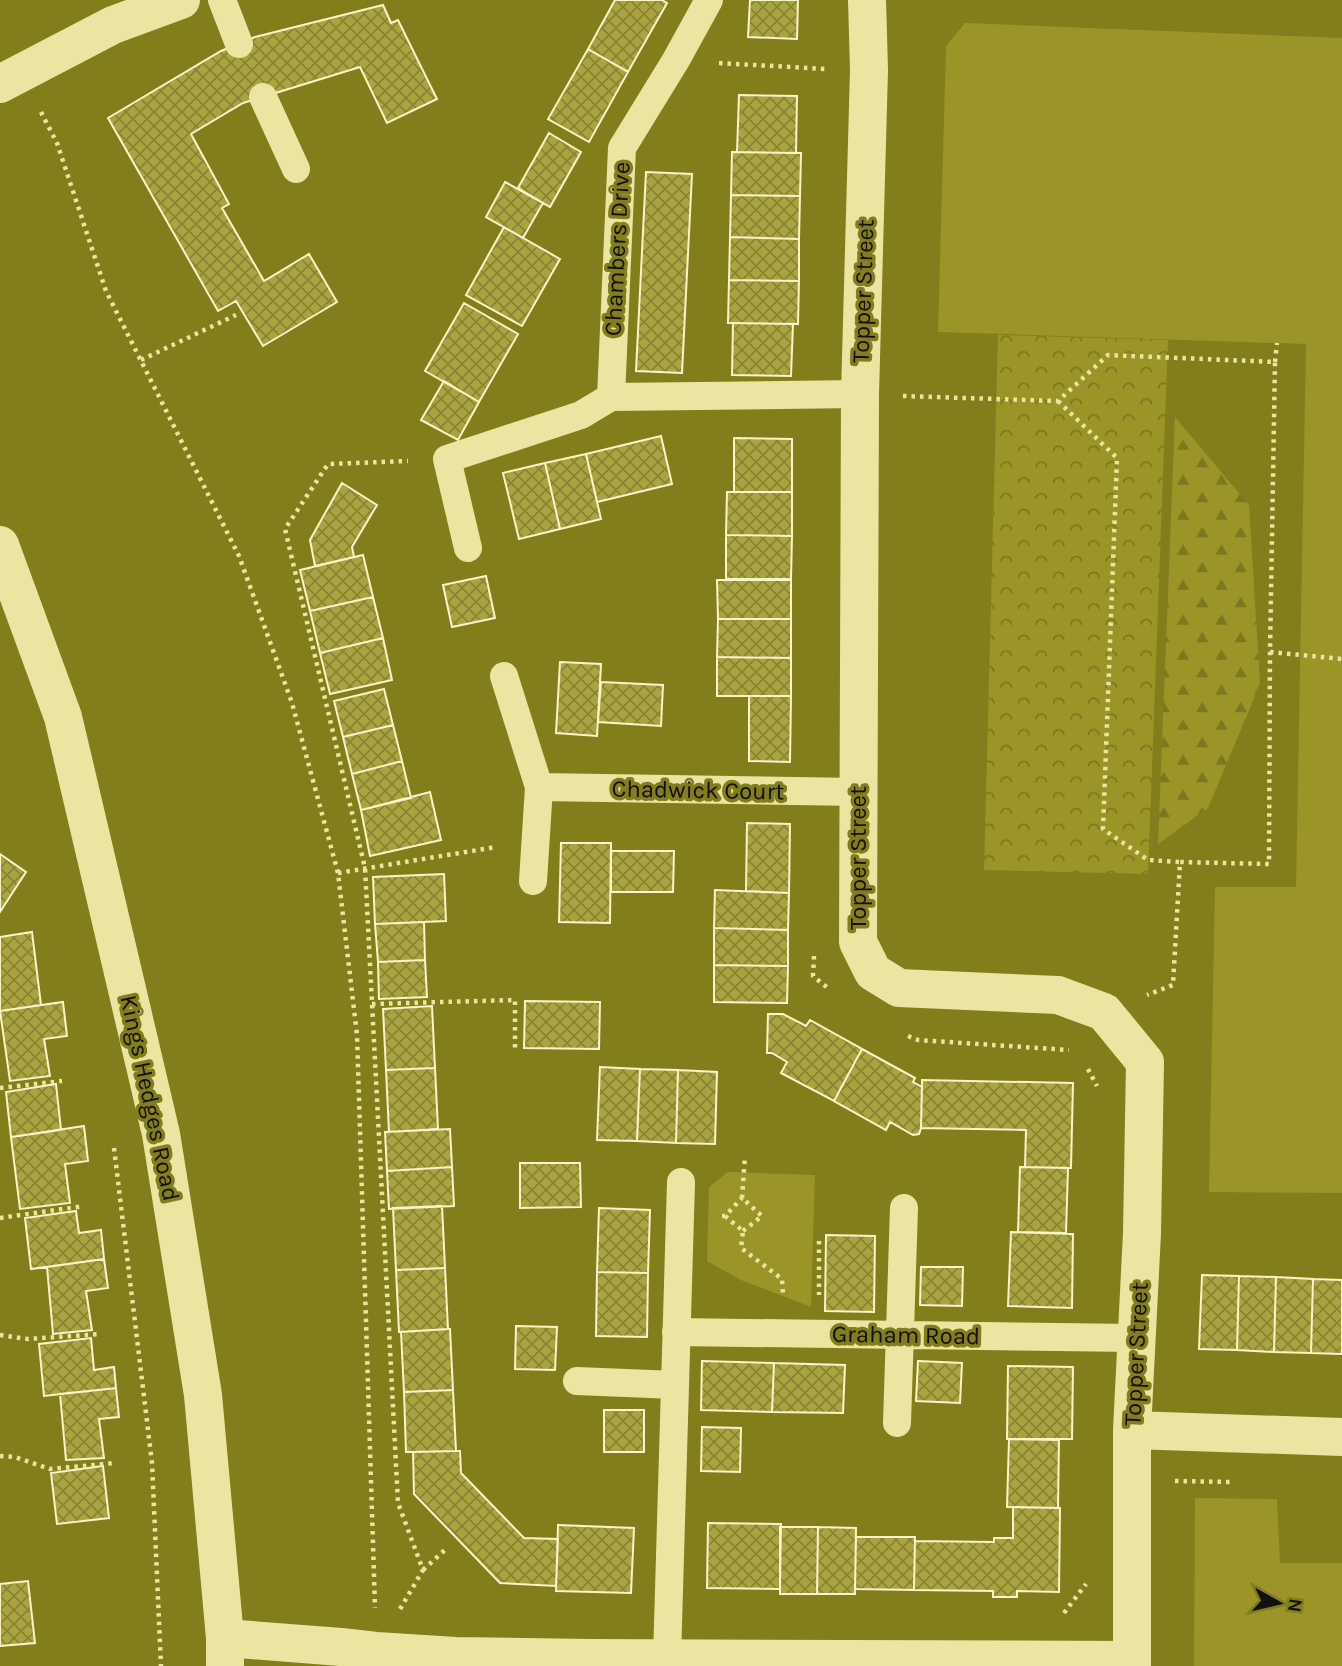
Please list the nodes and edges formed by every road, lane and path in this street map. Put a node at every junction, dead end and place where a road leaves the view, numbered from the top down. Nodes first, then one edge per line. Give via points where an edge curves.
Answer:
1 (181, 0) edge
2 (222, 0) edge
3 (709, 0) edge
4 (867, 0) edge
5 (239, 44) dead end
6 (676, 60) junction
7 (869, 70) junction
8 (11, 78) edge
9 (263, 97) dead end
10 (296, 169) dead end
11 (236, 315) dead end
12 (1277, 343) dead end
13 (141, 360) junction
14 (1275, 362) junction
15 (860, 394) junction
16 (611, 397) junction
17 (1058, 401) junction
18 (447, 459) junction
19 (0, 545) edge
20 (468, 548) dead end
21 (1270, 652) junction
22 (1342, 659) edge
23 (504, 676) dead end
24 (539, 787) junction
25 (858, 792) junction
26 (534, 840) junction
27 (1180, 862) junction
28 (365, 868) junction
29 (338, 873) junction
30 (533, 881) dead end
31 (814, 949) dead end
32 (832, 991) dead end
33 (372, 1004) junction
34 (1104, 1012) junction
35 (907, 1035) dead end
36 (515, 1048) dead end
37 (1079, 1051) dead end
38 (1085, 1063) dead end
39 (62, 1081) dead end
40 (1098, 1087) dead end
41 (0, 1088) edge
42 (114, 1148) dead end
43 (745, 1156) dead end
44 (681, 1182) dead end
45 (83, 1206) dead end
46 (904, 1208) dead end
47 (725, 1216) dead end
48 (0, 1218) edge
49 (743, 1231) junction
50 (819, 1241) dead end
51 (676, 1332) junction
52 (784, 1333) junction
53 (101, 1334) dead end
54 (819, 1334) junction
55 (0, 1335) edge
56 (900, 1335) junction
57 (1136, 1338) junction
58 (577, 1381) dead end
59 (675, 1385) junction
60 (897, 1423) dead end
61 (1132, 1430) junction
62 (1342, 1437) edge
63 (0, 1456) edge
64 (115, 1462) dead end
65 (447, 1548) dead end
66 (423, 1570) junction
67 (1086, 1572) dead end
68 (1059, 1620) dead end
69 (376, 1651) junction
70 (225, 1652) edge
71 (667, 1658) junction
72 (1132, 1663) edge
73 (160, 1666) edge

1 - 8 street via 113,25
2 - 5 lane
3 - 6 lane, Chambers Drive
4 - 7 street, Topper Street
6 - 7 path
6 - 16 lane, Chambers Drive via 622,148
7 - 15 street, Topper Street
8 - 13 path via 57,144 106,290
9 - 10 lane
11 - 13 path
12 - 14 path
13 - 29 path via 240,556 292,703
14 - 17 path via 1108,355
14 - 21 path
15 - 16 lane
15 - 17 path
15 - 25 street, Topper Street
16 - 18 lane via 581,415
17 - 27 path via 1117,458 1103,829 1148,860
18 - 20 lane
18 - 28 path via 328,464 285,528
19 - 70 street, Kings Hedges Road via 63,717 161,1134 204,1395
21 - 22 path
21 - 27 path via 1269,864
23 - 24 lane
24 - 25 lane, Chadwick Court
24 - 26 lane
25 - 34 street, Topper Street via 858,942 873,972 899,988 1058,995
26 - 28 path
26 - 30 lane
27 - 34 path via 1174,985
28 - 29 path
28 - 33 path
29 - 69 path via 356,1035
31 - 32 path via 813,975
33 - 36 path via 515,1000
33 - 66 path via 398,1503
34 - 57 street, Topper Street via 1145,1062
35 - 37 path via 918,1040
38 - 40 path
39 - 41 path
42 - 73 path via 152,1463
43 - 49 path via 742,1198 762,1216
44 - 51 lane
45 - 48 path
46 - 56 lane
47 - 49 path
49 - 52 path via 741,1248 782,1279
50 - 54 path
51 - 52 lane, Graham Road
51 - 59 lane
52 - 54 lane, Graham Road
53 - 55 path via 28,1339
54 - 56 lane, Graham Road
56 - 57 lane, Graham Road
56 - 60 lane
57 - 61 street, Topper Street
58 - 59 lane
59 - 71 lane
61 - 62 street
61 - 72 street, Topper Street
63 - 64 path via 50,1469
65 - 66 path
66 - 69 path
67 - 68 path via 1086,1586
69 - 70 street via 341,1647
69 - 71 street
71 - 72 street

